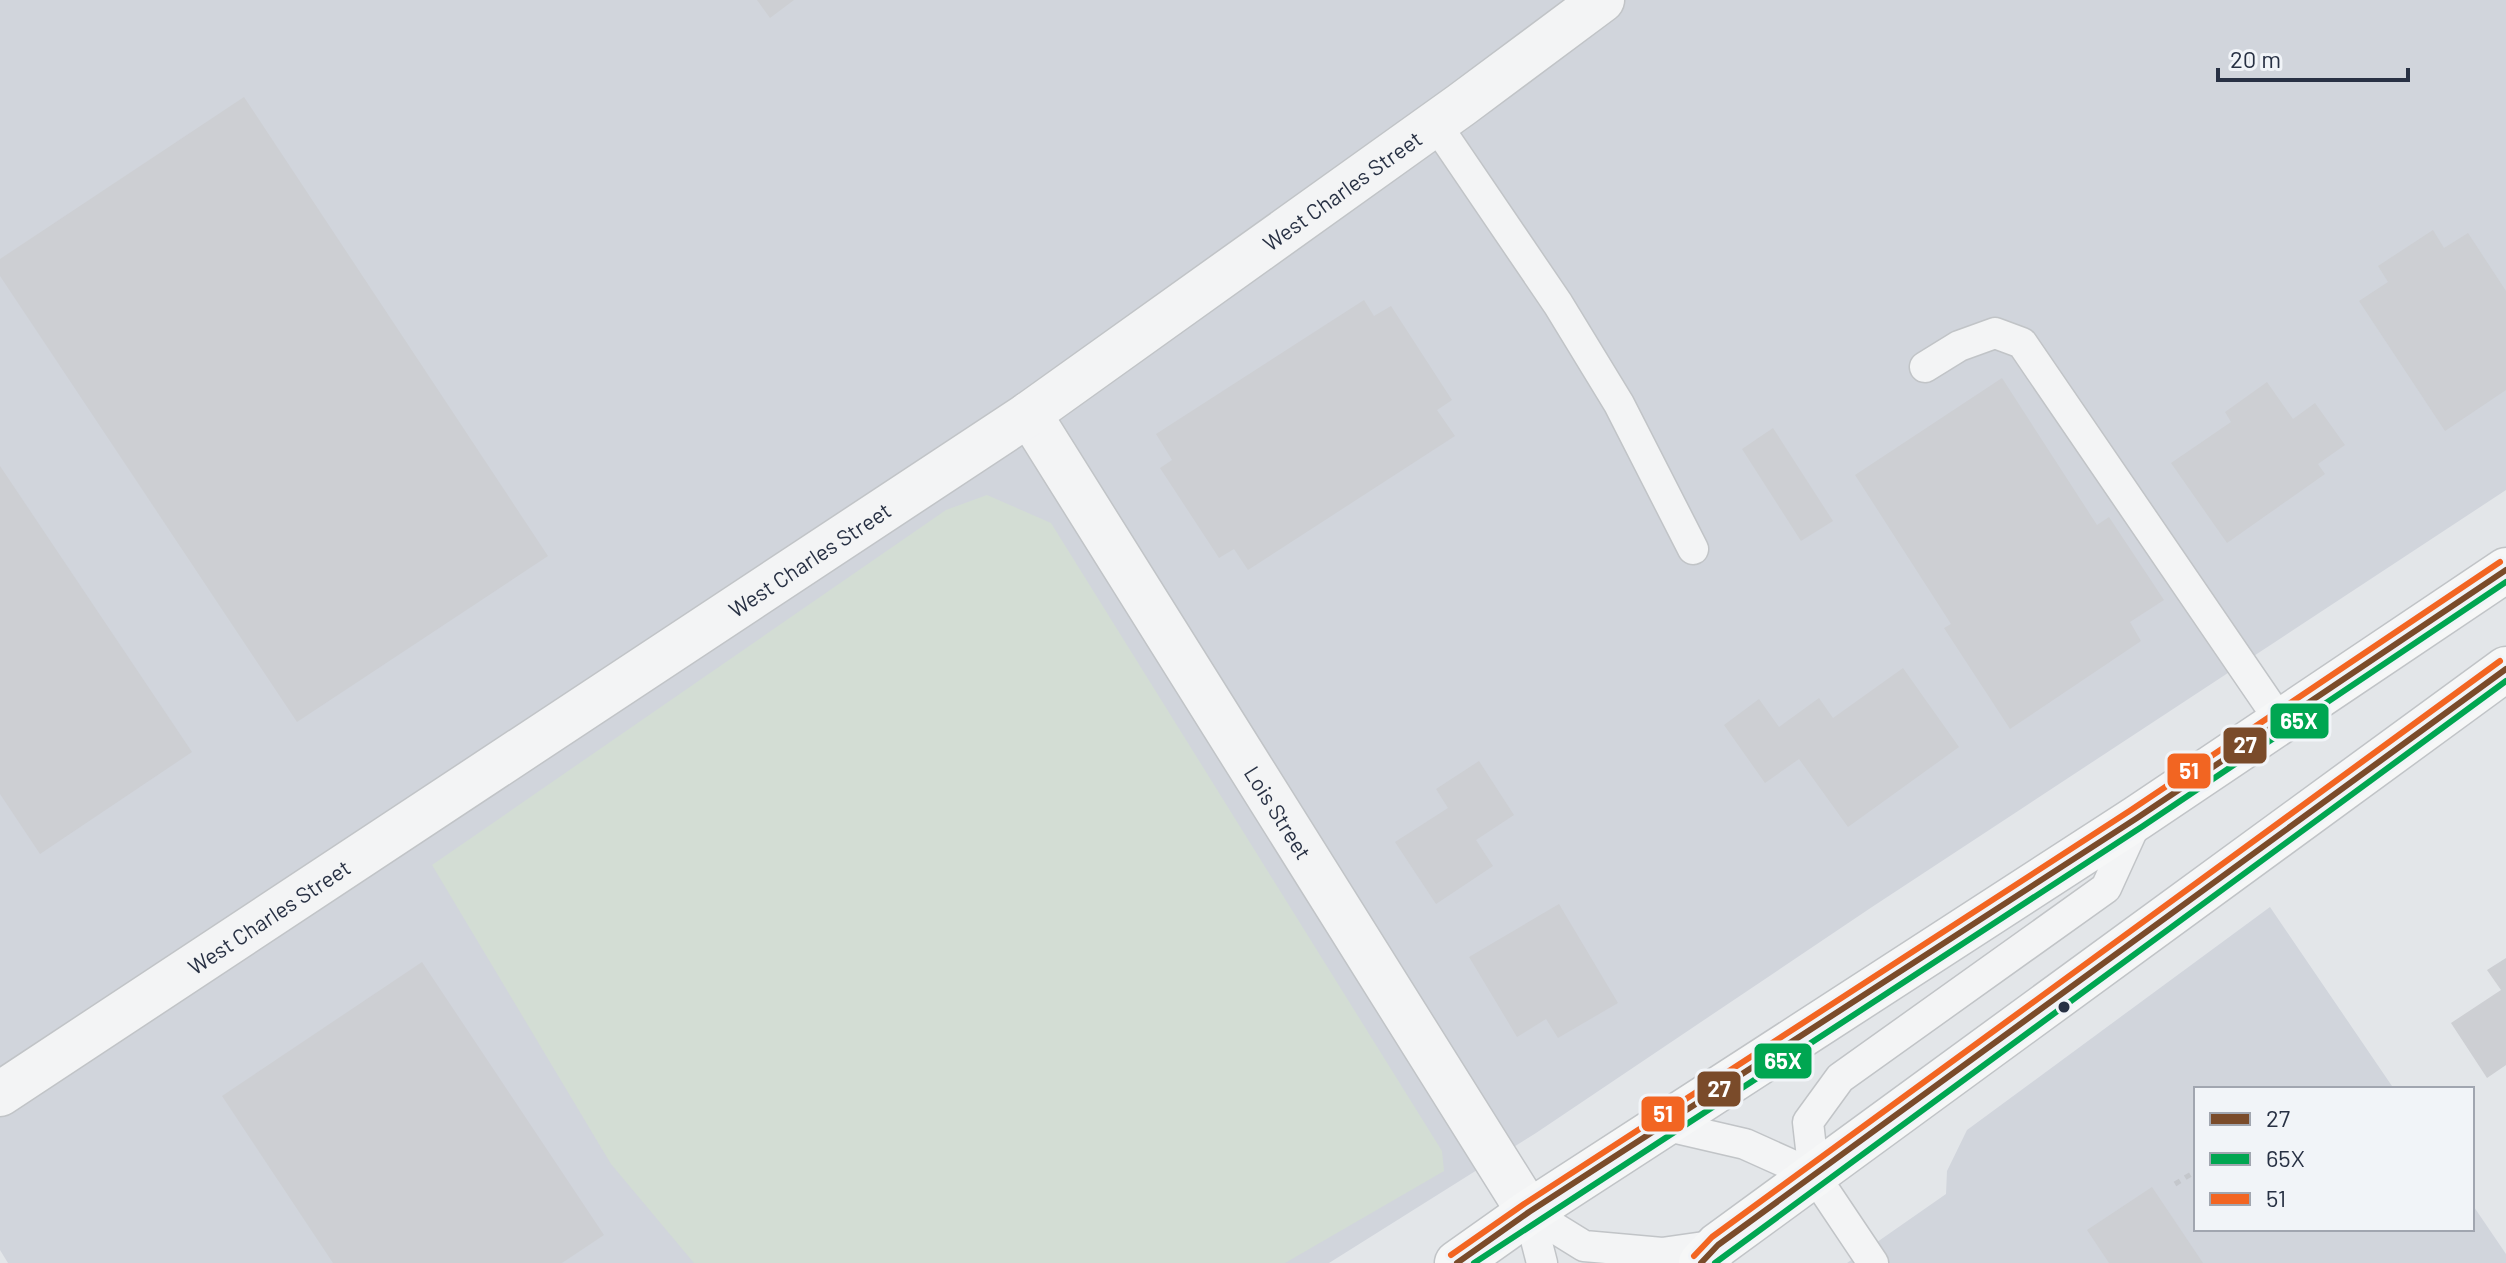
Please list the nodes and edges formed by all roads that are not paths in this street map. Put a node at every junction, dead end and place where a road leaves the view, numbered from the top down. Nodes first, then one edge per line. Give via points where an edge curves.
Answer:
1 (1602, 0) edge
2 (1435, 123) junction
3 (1925, 367) dead end
4 (1029, 414) junction
5 (1693, 549) dead end
6 (2506, 570) edge
7 (2506, 669) edge
8 (2281, 722) junction
9 (2137, 818) junction
10 (0, 1094) edge
11 (1663, 1125) junction
12 (1814, 1175) junction
13 (1529, 1212) junction
14 (1710, 1254) edge
15 (1457, 1263) edge
16 (1542, 1263) edge
17 (1873, 1263) edge

1 - 2 street, West Charles Street
2 - 4 street, West Charles Street
2 - 5 lane via 1566,316 1619,404
3 - 8 lane via 1959,346 1995,333 2022,343
4 - 10 street, West Charles Street
4 - 13 street, Lois Street
6 - 8 main road
7 - 12 main road
8 - 9 main road
9 - 11 main road
9 - 12 lane via 2106,888 1840,1078 1808,1122
11 - 12 lane via 1745,1144
11 - 13 main road
12 - 14 main road
12 - 17 lane
13 - 14 lane, Lois Street via 1584,1246
13 - 15 main road
13 - 16 lane, Lois Street

